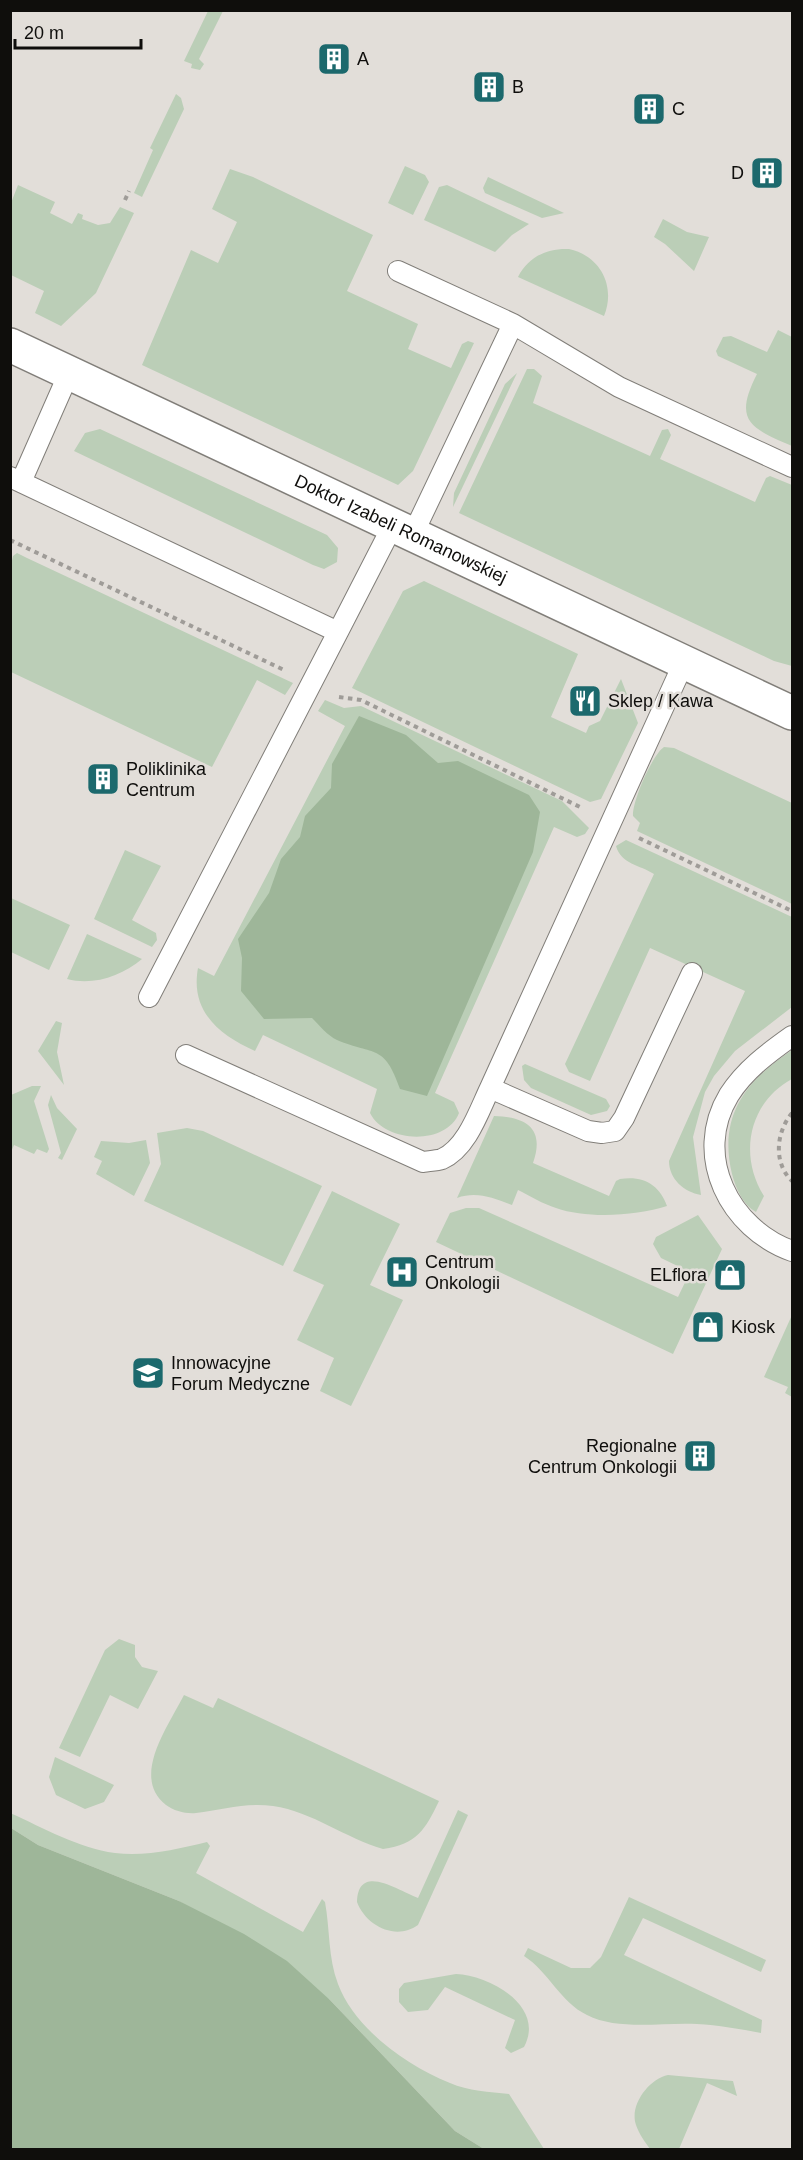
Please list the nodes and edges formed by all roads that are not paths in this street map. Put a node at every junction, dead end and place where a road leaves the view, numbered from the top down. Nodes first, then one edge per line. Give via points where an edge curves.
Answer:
1 (398, 271) dead end
2 (513, 324) junction
3 (10, 345) edge
4 (69, 373) junction
5 (792, 467) edge
6 (16, 480) edge
7 (403, 529) junction
8 (338, 632) junction
9 (685, 660) junction
10 (792, 713) edge
11 (692, 973) dead end
12 (149, 997) dead end
13 (792, 1036) edge
14 (186, 1055) dead end
15 (490, 1088) junction
16 (792, 1251) edge

1 - 2 lane
2 - 5 lane via 619,387
2 - 7 lane
3 - 4 street, Doktor Izabeli Romanowskiej
4 - 6 lane
4 - 7 street, Doktor Izabeli Romanowskiej
6 - 8 lane
7 - 8 lane
7 - 9 street, Doktor Izabeli Romanowskiej
8 - 12 lane
9 - 10 street, Doktor Izabeli Romanowskiej
9 - 15 lane
11 - 15 lane via 615,1131 588,1131
13 - 16 lane via 764,1056 737,1084 722,1111 716,1142 720,1178 734,1210 752,1229
14 - 15 lane via 423,1162 442,1159 456,1149

